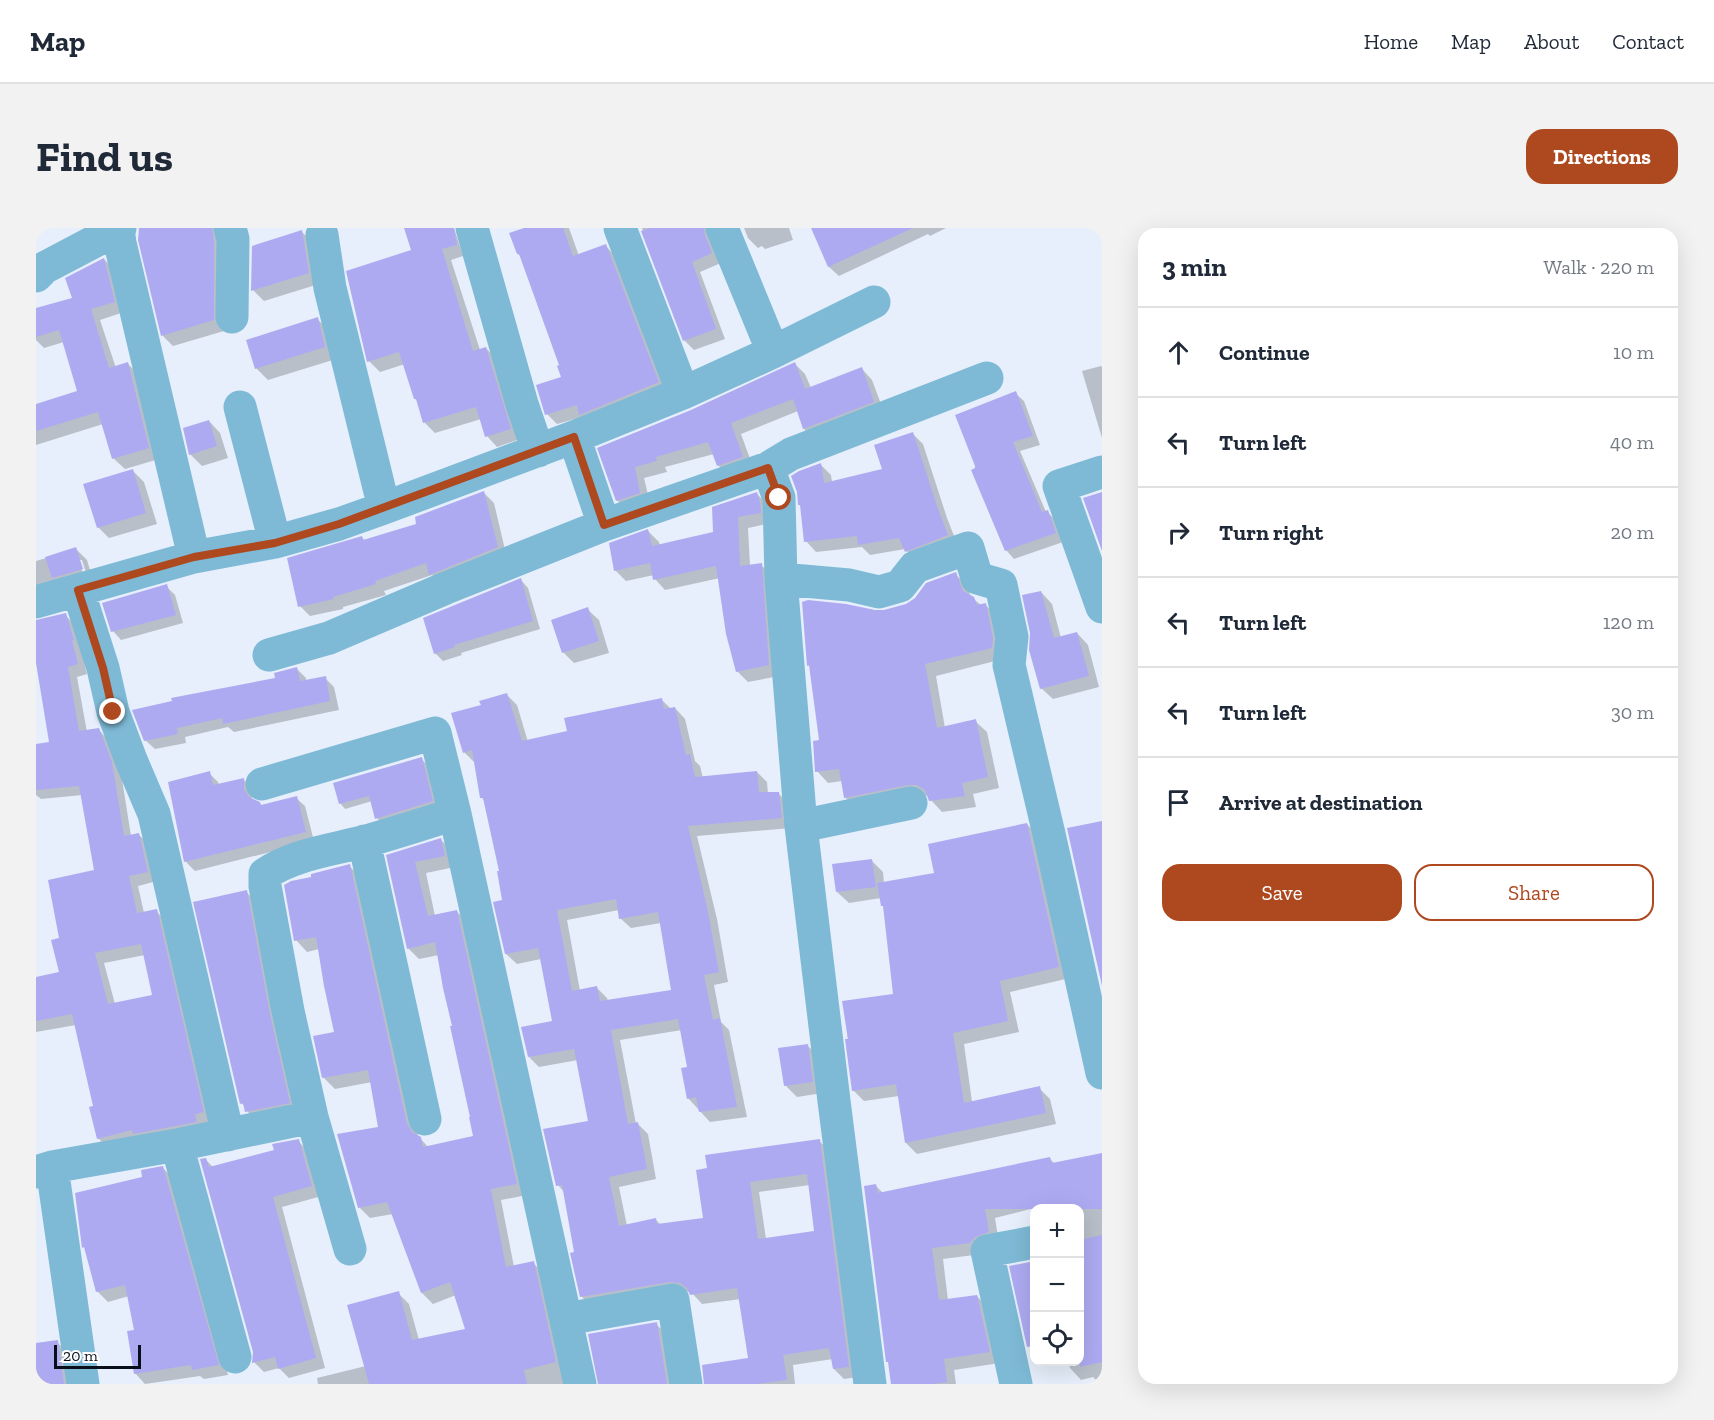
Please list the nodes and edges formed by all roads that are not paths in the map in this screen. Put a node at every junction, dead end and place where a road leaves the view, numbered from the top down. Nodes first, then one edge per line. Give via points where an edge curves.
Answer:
1 (230, 228) edge
2 (472, 228) edge
3 (621, 228) edge
4 (722, 228) edge
5 (119, 229) edge
6 (322, 235) dead end
7 (39, 263) edge
8 (874, 302) dead end
9 (232, 317) dead end
10 (773, 352) junction
11 (987, 378) dead end
12 (684, 393) junction
13 (240, 407) dead end
14 (574, 437) junction
15 (538, 451) junction
16 (768, 468) junction
17 (1102, 472) edge
18 (384, 508) junction
19 (604, 525) junction
20 (275, 543) junction
21 (194, 557) junction
22 (781, 579) junction
23 (78, 590) junction
24 (36, 602) edge
25 (1102, 607) edge
26 (269, 655) dead end
27 (262, 784) dead end
28 (911, 803) dead end
29 (455, 814) junction
30 (801, 826) junction
31 (364, 841) junction
32 (1102, 1073) edge
33 (312, 1117) junction
34 (424, 1119) dead end
35 (228, 1135) junction
36 (177, 1145) junction
37 (44, 1169) edge
38 (1030, 1243) edge
39 (350, 1249) dead end
40 (566, 1318) junction
41 (235, 1357) dead end
42 (83, 1384) edge
43 (580, 1384) edge
44 (686, 1384) edge
45 (870, 1384) edge
46 (1016, 1384) edge

1 - 9 street
2 - 15 street
3 - 12 street
4 - 10 street
5 - 7 street
5 - 21 street
6 - 18 street via 330,288
8 - 10 street
10 - 12 street
11 - 16 street via 791,454
12 - 14 street
13 - 20 street
14 - 15 street
14 - 19 street
15 - 18 street
16 - 19 street
16 - 22 street via 779,498
17 - 25 street via 1059,486
18 - 20 street
19 - 26 street via 329,638
20 - 21 street
21 - 23 street
22 - 30 street
22 - 32 street via 879,592 900,586 915,567 968,548 977,578 1001,585 1012,637 1008,665
23 - 24 street
23 - 35 street via 113,712 154,814
27 - 29 street via 435,733
28 - 30 street
29 - 31 street
29 - 40 street
30 - 45 street
31 - 33 street via 283,864 265,874 264,879
31 - 34 street
33 - 35 street
33 - 39 street
35 - 36 street
36 - 37 street
36 - 41 street
37 - 42 street
38 - 46 street via 987,1251
40 - 43 street
40 - 44 street via 673,1300

